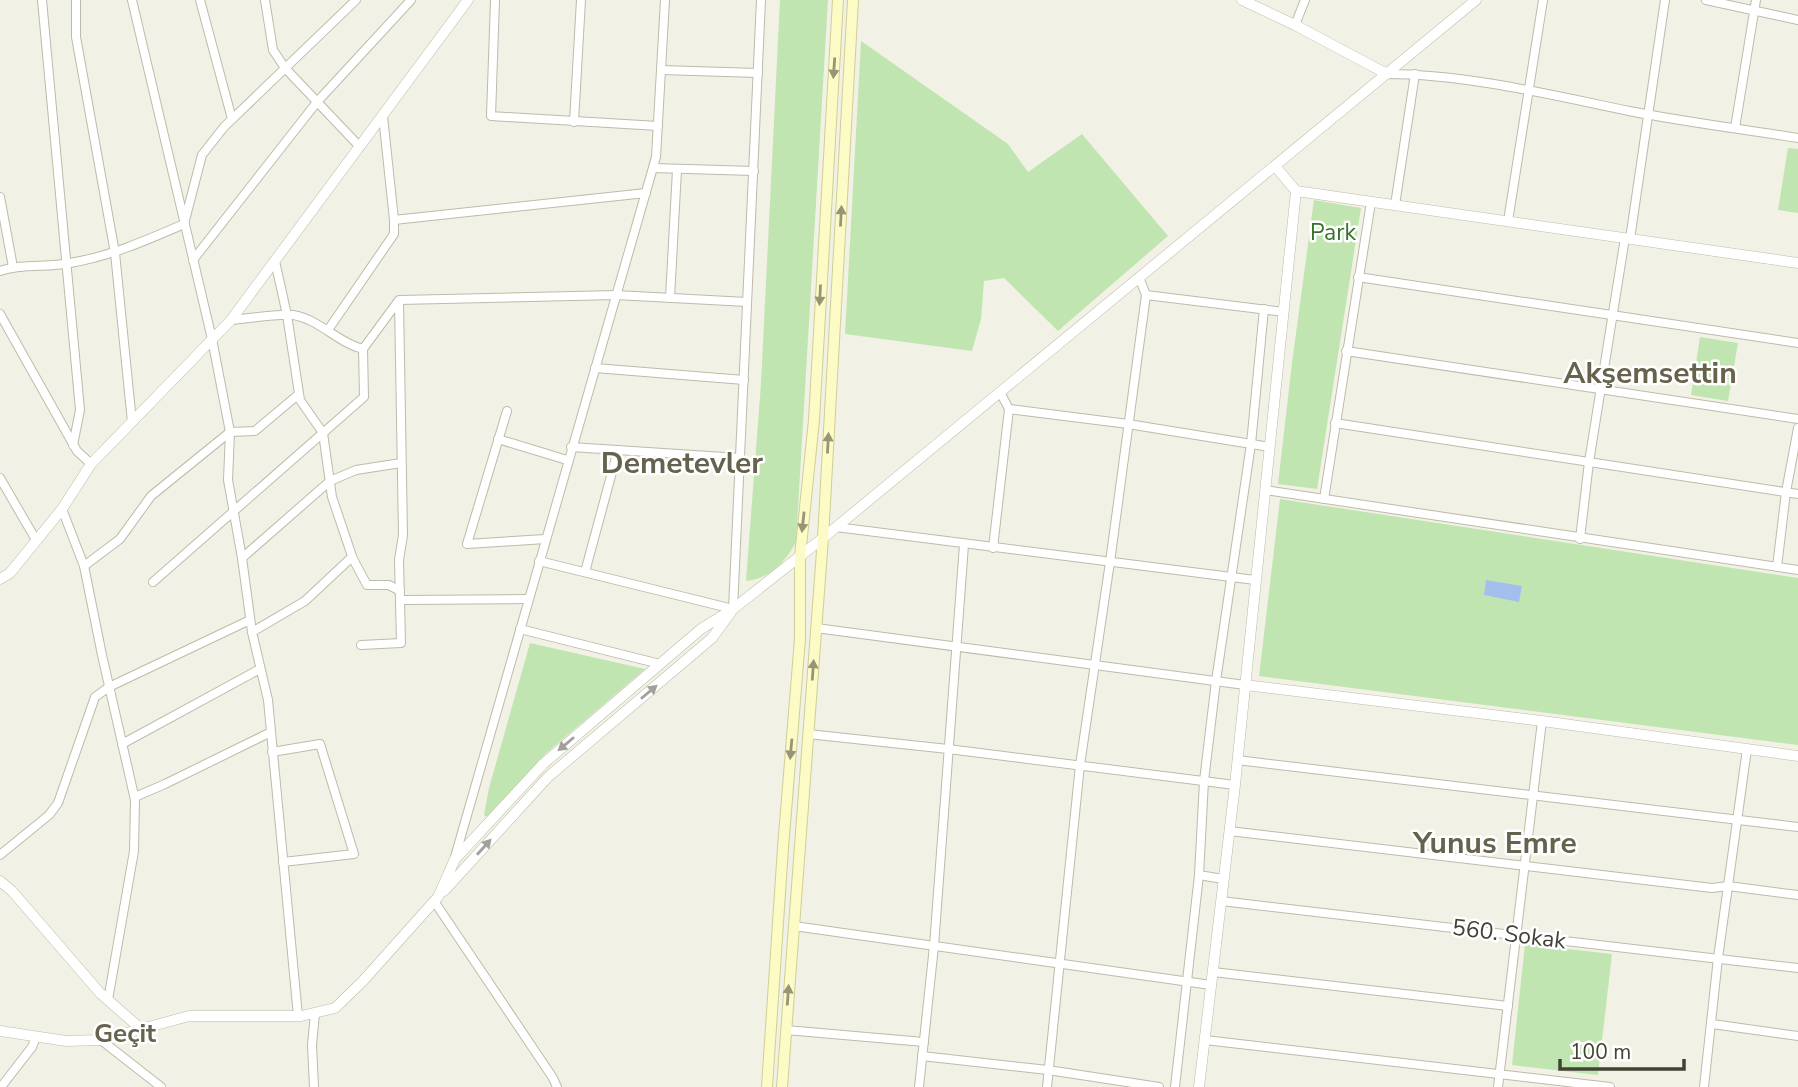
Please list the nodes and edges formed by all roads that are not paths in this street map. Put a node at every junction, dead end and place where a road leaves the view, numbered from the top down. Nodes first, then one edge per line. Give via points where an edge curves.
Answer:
1 (42, 0) edge
2 (76, 0) edge
3 (132, 0) edge
4 (201, 0) edge
5 (265, 0) edge
6 (356, 0) edge
7 (411, 0) edge
8 (468, 0) edge
9 (495, 0) edge
10 (581, 0) edge
11 (665, 0) edge
12 (761, 0) edge
13 (838, 0) edge
14 (853, 0) edge
15 (1242, 0) edge
16 (1305, 0) edge
17 (1476, 0) edge
18 (1543, 0) edge
19 (1665, 0) edge
20 (1706, 0) edge
21 (1756, 0) edge
22 (1755, 10) junction
23 (1798, 20) edge
24 (1295, 25) junction
25 (285, 68) junction
26 (661, 69) junction
27 (758, 73) junction
28 (1387, 74) junction
29 (1415, 74) junction
30 (1528, 91) junction
31 (317, 102) junction
32 (1648, 115) junction
33 (383, 116) junction
34 (232, 119) junction
35 (574, 122) junction
36 (658, 126) junction
37 (1735, 128) junction
38 (1798, 138) edge
39 (360, 147) junction
40 (1275, 166) junction
41 (653, 168) junction
42 (677, 170) junction
43 (754, 171) junction
44 (1296, 191) junction
45 (646, 193) junction
46 (0, 197) edge
47 (1371, 202) junction
48 (1395, 205) junction
49 (394, 220) junction
50 (1508, 221) junction
51 (184, 224) junction
52 (1628, 238) junction
53 (115, 253) junction
54 (193, 260) junction
55 (275, 261) junction
56 (1798, 263) edge
57 (67, 264) junction
58 (13, 267) junction
59 (0, 271) edge
60 (1139, 277) junction
61 (1358, 277) junction
62 (617, 295) junction
63 (1146, 295) junction
64 (670, 298) junction
65 (399, 300) junction
66 (747, 302) junction
67 (1264, 309) junction
68 (1284, 312) junction
69 (0, 314) edge
70 (287, 315) junction
71 (1612, 316) junction
72 (231, 320) junction
73 (328, 330) junction
74 (212, 339) junction
75 (1798, 343) edge
76 (363, 349) junction
77 (1346, 351) junction
78 (595, 368) junction
79 (744, 380) junction
80 (1601, 390) junction
81 (1000, 393) junction
82 (299, 394) junction
83 (1009, 410) junction
84 (507, 411) dead end
85 (1798, 419) edge
86 (132, 422) junction
87 (1335, 423) junction
88 (1128, 424) junction
89 (1798, 428) edge
90 (230, 432) junction
91 (323, 433) junction
92 (498, 439) junction
93 (1251, 444) junction
94 (73, 445) junction
95 (572, 447) junction
96 (1270, 447) junction
97 (618, 450) junction
98 (740, 458) junction
99 (568, 460) junction
100 (1589, 462) junction
101 (401, 463) junction
102 (91, 464) junction
103 (0, 478) edge
104 (330, 481) junction
105 (1265, 490) junction
106 (1786, 492) junction
107 (1798, 494) edge
108 (1324, 499) junction
109 (62, 509) junction
110 (234, 512) junction
111 (836, 527) junction
112 (823, 538) junction
113 (545, 539) junction
114 (1580, 539) junction
115 (36, 540) junction
116 (964, 545) junction
117 (993, 548) junction
118 (800, 556) junction
119 (352, 557) junction
120 (242, 558) junction
121 (539, 561) junction
122 (1110, 562) junction
123 (84, 566) junction
124 (1777, 567) junction
125 (1798, 570) edge
126 (585, 572) junction
127 (1231, 577) junction
128 (0, 579) edge
129 (1255, 580) junction
130 (153, 583) dead end
131 (401, 596) junction
132 (528, 599) junction
133 (733, 609) junction
134 (250, 620) junction
135 (816, 628) junction
136 (520, 629) junction
137 (252, 632) junction
138 (361, 645) dead end
139 (956, 647) junction
140 (660, 664) junction
141 (1094, 665) junction
142 (260, 669) junction
143 (1216, 681) junction
144 (1245, 685) junction
145 (109, 687) junction
146 (1542, 721) junction
147 (271, 732) junction
148 (808, 734) junction
149 (122, 744) junction
150 (948, 749) junction
151 (1747, 749) junction
152 (272, 752) junction
153 (1798, 756) edge
154 (1237, 760) junction
155 (1080, 765) junction
156 (1204, 781) junction
157 (1235, 785) junction
158 (1533, 795) junction
159 (135, 797) junction
160 (1737, 820) junction
161 (1798, 827) edge
162 (1229, 831) junction
163 (0, 855) edge
164 (455, 859) junction
165 (283, 862) junction
166 (1524, 866) junction
167 (1199, 875) junction
168 (1223, 879) junction
169 (0, 881) edge
170 (1728, 886) junction
171 (1798, 895) edge
172 (436, 899) junction
173 (1221, 901) junction
174 (794, 926) junction
175 (1516, 935) junction
176 (934, 946) junction
177 (1718, 958) junction
178 (1058, 963) junction
179 (1798, 968) edge
180 (1213, 972) junction
181 (1188, 982) junction
182 (1211, 985) junction
183 (108, 1000) junction
184 (1508, 1006) junction
185 (315, 1013) junction
186 (298, 1016) junction
187 (1712, 1024) junction
188 (141, 1029) junction
189 (786, 1030) junction
190 (0, 1031) edge
191 (1798, 1036) edge
192 (36, 1037) junction
193 (101, 1040) junction
194 (1205, 1040) junction
195 (924, 1042) junction
196 (922, 1056) junction
197 (1048, 1070) junction
198 (1500, 1073) junction
199 (1, 1087) edge
200 (160, 1087) edge
201 (314, 1087) edge
202 (557, 1087) edge
203 (767, 1087) edge
204 (782, 1087) edge
205 (919, 1087) edge
206 (1046, 1087) edge
207 (1159, 1087) edge
208 (1175, 1087) edge
209 (1199, 1087) edge
210 (1498, 1087) edge
211 (1610, 1087) edge
212 (1704, 1087) edge

1 - 57 street
2 - 53 street via 76,37
3 - 51 street
4 - 34 street
5 - 25 street via 273,50
6 - 25 street
7 - 31 street
8 - 33 street
9 - 35 street via 491,116
10 - 35 street
11 - 26 street
12 - 27 street
13 -> 118 main road via 814,420
112 -> 14 main road
15 - 24 street
16 - 24 street
17 - 28 street
18 - 30 street
19 - 32 street
20 - 22 street
21 - 22 street
22 - 23 street
22 - 37 street
24 - 28 street
25 - 31 street
25 - 34 street
26 - 27 street
26 - 36 street
27 - 43 street
28 - 29 street
28 - 40 street
29 - 30 street
29 - 48 street
30 - 32 street
30 - 50 street
31 - 39 street
31 - 54 street
32 - 37 street
32 - 52 street
33 - 39 street
33 - 49 street
34 - 51 street via 202,155
35 - 36 street
36 - 41 street
37 - 38 street
39 - 55 street
40 - 44 street
40 - 60 street
41 - 42 street
41 - 45 street
42 - 43 street
42 - 64 street
43 - 66 street
44 - 47 street
44 - 68 street
45 - 49 street
45 - 62 street
46 - 58 street
47 - 48 street
47 - 61 street
48 - 50 street
49 - 73 street via 394,234
50 - 52 street
51 - 53 street
51 - 54 street
52 - 56 street
52 - 71 street
53 - 57 street
53 - 86 street
54 - 74 street
55 - 70 street
55 - 72 street
57 - 58 street
57 - 94 street via 80,410
58 - 59 street
60 - 63 street
60 - 81 street
61 - 71 street
61 - 77 street
62 - 64 street
62 - 65 street
62 - 78 street
63 - 67 street
63 - 88 street
64 - 66 street
65 - 76 street
65 - 101 street
66 - 79 street
67 - 68 street
67 - 93 street
68 - 96 street
69 - 94 street
70 - 72 street
70 - 73 street
70 - 82 street
71 - 75 street
71 - 80 street
72 - 74 street
73 - 76 street via 349,346
74 - 86 street
74 - 90 street
76 - 91 street via 364,397
77 - 80 street
77 - 87 street
78 - 79 street
78 - 95 street
79 - 98 street
80 - 85 street
80 - 100 street
81 - 83 street
81 - 111 street
82 - 90 street via 255,431
82 - 91 street
83 - 88 street
83 - 117 street
84 - 92 street
86 - 102 street
87 - 100 street
87 - 108 street
88 - 93 street
88 - 122 street
89 - 106 street
90 - 110 street via 228,480
90 - 123 street via 151,496 120,539
91 - 104 street
91 - 110 street
92 - 99 street
92 - 113 street via 467,544
93 - 96 street
93 - 127 street
94 - 102 street
95 - 97 street
95 - 99 street
96 - 105 street
97 - 98 street
97 - 126 street
98 - 133 street
99 - 113 street
100 - 106 street
100 - 114 street
101 - 104 street via 356,470
101 - 131 street
102 - 109 street
103 - 115 street
104 - 119 street
104 - 120 street
105 - 108 street
105 - 129 street
106 - 107 street
106 - 124 street
108 - 114 street
109 - 115 street
109 - 123 street
110 - 120 street
110 - 130 street
111 - 112 street
111 - 116 street
112 - 118 street
112 - 135 main road
113 - 121 street
114 - 124 street
115 - 128 street
116 - 117 street
116 - 139 street
117 - 122 street
118 - 133 street
118 -> 203 main road via 800,639
119 - 131 street via 366,585 389,585
119 - 137 street via 305,601
120 - 134 street
121 - 126 street
121 - 132 street
122 - 127 street
122 - 141 street
123 - 145 street
124 - 125 street
126 - 133 street
127 - 129 street
127 - 143 street
129 - 144 street
131 - 132 street
131 - 138 street via 401,643
132 - 136 street
133 - 140 street
172 -> 133 street via 548,776 712,638
134 - 137 street
134 - 145 street
135 - 139 street
148 -> 135 main road
136 - 140 street
136 - 164 street
137 - 142 street
139 - 141 street
139 - 150 street
140 -> 164 street via 542,764
141 - 143 street
141 - 155 street
142 - 147 street
142 - 149 street
143 - 144 street
143 - 156 street
144 - 146 street
144 - 154 street
145 - 149 street
145 - 163 street via 95,697 54,809
146 - 151 street
146 - 158 street
147 - 152 street
147 - 159 street
148 - 150 street
148 - 174 main road
149 - 159 street
150 - 155 street
150 - 176 street
151 - 153 street
151 - 160 street
152 - 165 street
152 - 165 street via 320,744 354,854
154 - 157 street
154 - 158 street
155 - 156 street
155 - 178 street
156 - 157 street
156 - 167 street
157 - 162 street
158 - 160 street
158 - 166 street
159 - 183 street via 134,851
160 - 161 street
160 - 170 street
162 - 166 street
162 - 168 street
164 - 172 street
165 - 186 street
166 - 170 street via 1712,888
166 - 175 street
167 - 168 street
167 - 181 street
168 - 173 street
169 - 183 street
170 - 171 street
170 - 177 street
172 - 185 street via 362,982 335,1007
172 - 202 street
173 - 175 street, 560. Sokak
173 - 180 street
174 - 176 street
189 -> 174 main road
175 - 177 street, 560. Sokak
175 - 184 street
176 - 178 street
176 - 195 street
177 - 179 street, 560. Sokak
177 - 187 street
178 - 181 street
178 - 197 street
180 - 182 street
180 - 184 street
181 - 182 street
181 - 208 street
182 - 194 street
183 - 188 street
184 - 198 street
185 - 186 street
185 - 201 street
186 - 188 street via 189,1016
187 - 191 street
187 - 212 street
188 - 193 street
189 - 195 street
189 - 204 main road
190 - 192 street
192 - 193 street
192 - 199 street
193 - 200 street
194 - 198 street
194 - 209 street
195 - 196 street
196 - 197 street
196 - 205 street
197 - 206 street
197 - 207 street
198 - 210 street
198 - 211 street

